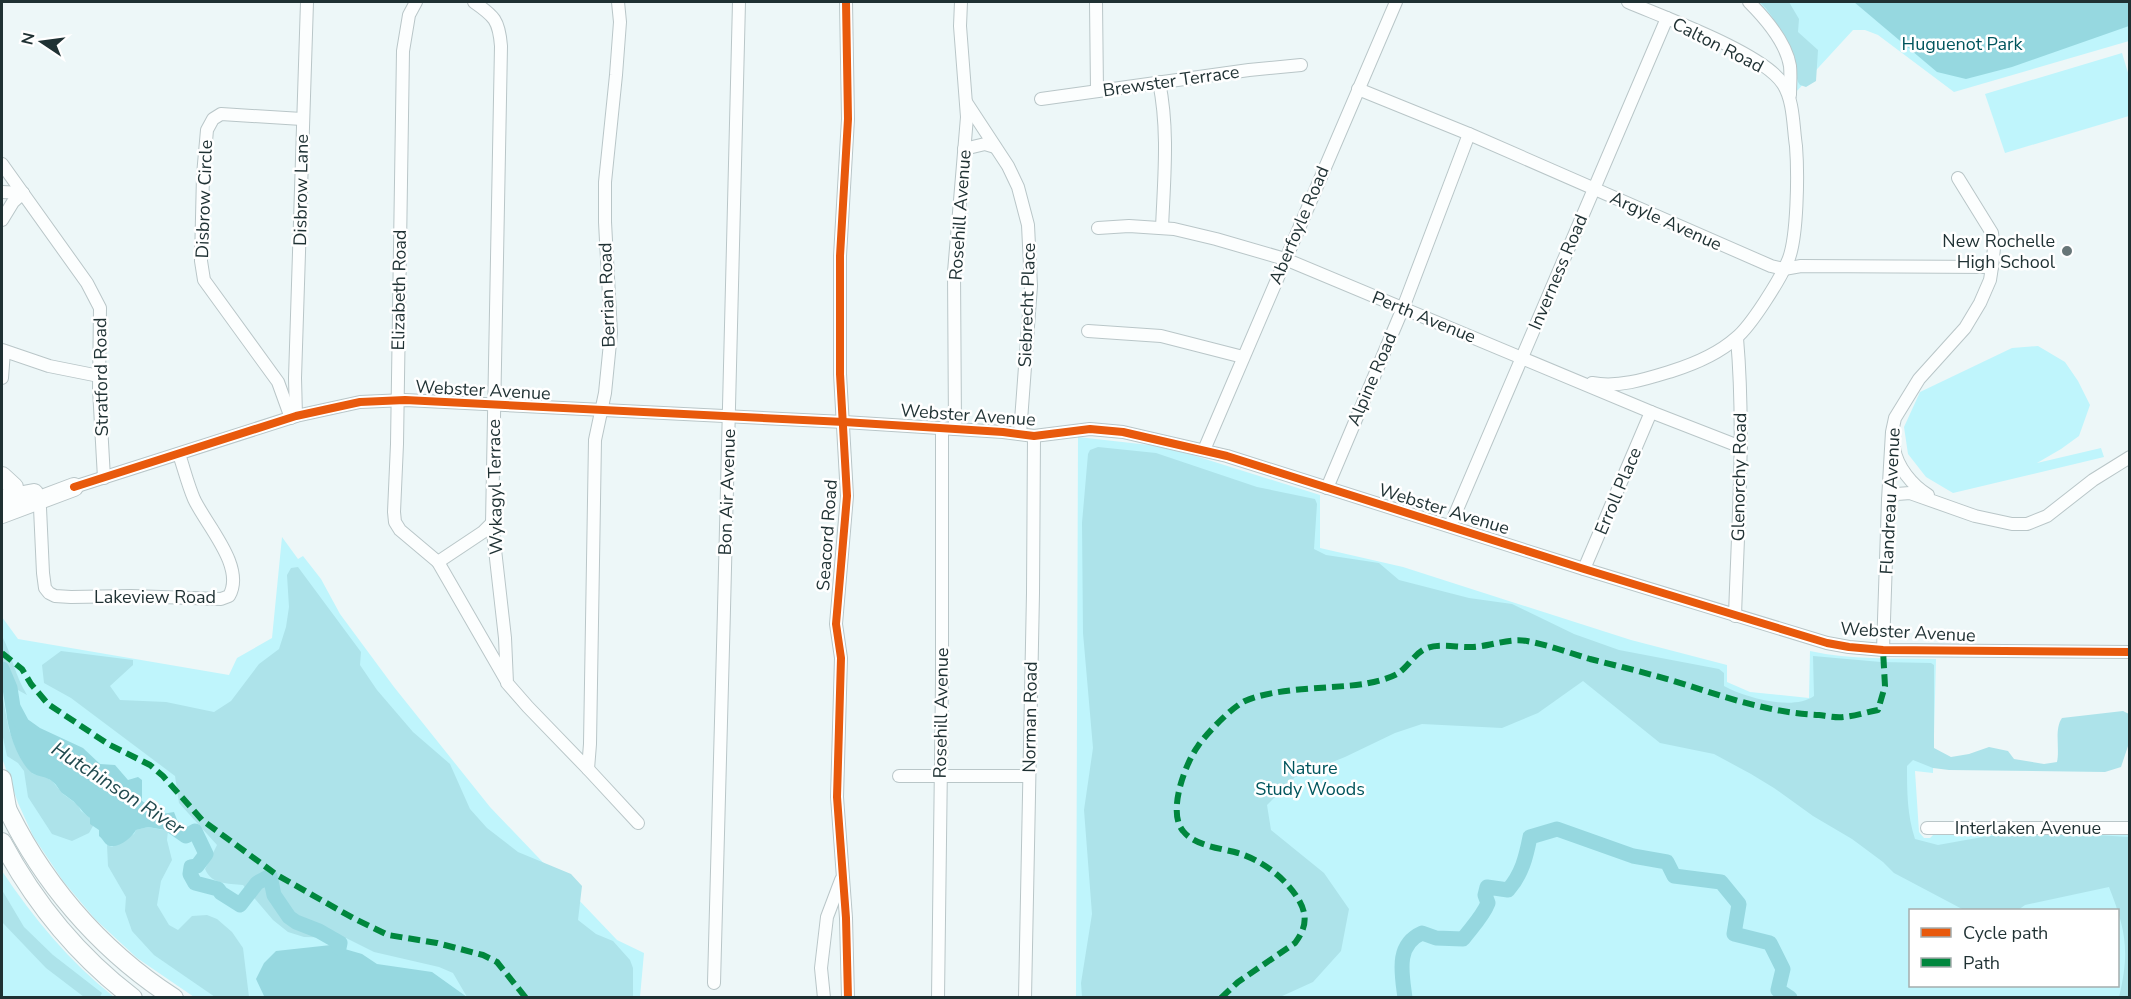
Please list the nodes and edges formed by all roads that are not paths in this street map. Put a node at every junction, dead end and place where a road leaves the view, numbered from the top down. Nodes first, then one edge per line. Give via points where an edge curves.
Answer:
1 (307, 2) edge
2 (416, 2) edge
3 (474, 2) edge
4 (618, 2) edge
5 (739, 2) edge
6 (846, 2) edge
7 (961, 2) edge
8 (1096, 2) edge
9 (1396, 2) edge
10 (1628, 2) edge
11 (1749, 2) edge
12 (1666, 18) junction
13 (1301, 65) dead end
14 (1159, 82) junction
15 (1358, 89) junction
16 (1097, 91) junction
17 (1041, 99) dead end
18 (965, 101) junction
19 (1790, 102) junction
20 (302, 119) junction
21 (1469, 134) junction
22 (995, 147) junction
23 (964, 149) junction
24 (2, 164) edge
25 (1958, 178) dead end
26 (1593, 189) junction
27 (2, 192) edge
28 (22, 193) junction
29 (2, 220) edge
30 (1098, 228) dead end
31 (1162, 228) junction
32 (1285, 260) junction
33 (1992, 267) junction
34 (1784, 269) junction
35 (1403, 308) junction
36 (1088, 331) dead end
37 (1737, 338) junction
38 (3, 351) edge
39 (1244, 357) junction
40 (1522, 357) junction
41 (1565, 375) junction
42 (99, 376) junction
43 (2, 378) edge
44 (295, 378) junction
45 (278, 382) junction
46 (397, 401) junction
47 (494, 406) junction
48 (601, 411) junction
49 (1651, 412) junction
50 (293, 417) junction
51 (730, 417) junction
52 (844, 422) junction
53 (948, 428) junction
54 (1892, 432) junction
55 (1020, 434) junction
56 (1034, 436) junction
57 (1741, 447) junction
58 (1204, 450) junction
59 (179, 454) junction
60 (2130, 457) edge
61 (104, 478) junction
62 (4, 487) edge
63 (74, 487) junction
64 (1327, 488) junction
65 (1888, 500) junction
66 (1936, 501) junction
67 (40, 508) dead end
68 (2, 514) edge
69 (492, 523) junction
70 (1450, 526) junction
71 (438, 562) junction
72 (1584, 569) junction
73 (1735, 616) junction
74 (1884, 650) junction
75 (2130, 652) edge
76 (507, 683) junction
77 (588, 769) junction
78 (899, 776) dead end
79 (940, 776) junction
80 (1029, 776) junction
81 (2, 779) edge
82 (4, 804) edge
83 (638, 823) dead end
84 (1927, 828) dead end
85 (2130, 828) edge
86 (2, 842) edge
87 (2, 850) edge
88 (18, 870) junction
89 (843, 876) junction
90 (714, 983) dead end
91 (133, 998) edge
92 (174, 998) edge
93 (824, 998) edge
94 (848, 998) edge
95 (938, 998) edge
96 (1025, 998) edge

1 - 20 street, Disbrow Lane
2 - 46 street, Elizabeth Road via 409,15 403,51
3 - 47 street, Wykagyl Terrace via 492,15 501,45
4 - 48 street, Berrian Road via 620,22 605,182 611,333
5 - 51 street, Bon Air Avenue
6 - 52 street, Seacord Road via 848,118 840,256
7 - 18 street, Rosehill Avenue
8 - 16 street
9 - 15 street, Aberfoyle Road
10 - 12 street, Calton Road
11 - 19 street via 1776,35 1787,57
12 - 19 street, Calton Road via 1756,60 1783,84
12 - 26 street, Inverness Road
13 - 14 street, Brewster Terrace
14 - 16 street, Brewster Terrace
14 - 31 street via 1165,109 1166,150
15 - 21 street, Argyle Avenue
15 - 32 street, Aberfoyle Road
16 - 17 street, Brewster Terrace
18 - 22 street, Siebrecht Place
18 - 23 street, Rosehill Avenue
19 - 34 street, Calton Road via 1798,171 1791,247
20 - 44 street, Disbrow Lane
20 - 45 street, Disbrow Circle via 221,114 207,130 201,261 204,279
21 - 26 street, Argyle Avenue
21 - 35 street, Alpine Road
22 - 23 street via 985,144
22 - 55 street, Siebrecht Place via 1018,187 1028,225 1031,285
23 - 53 street, Rosehill Avenue
24 - 28 street, Stratford Road
25 - 33 street, Flandreau Avenue via 1992,233
26 - 34 street, Argyle Avenue
26 - 40 street, Inverness Road
27 - 28 street
28 - 29 street
28 - 42 street, Stratford Road via 98,302
30 - 31 street, Perth Avenue
31 - 32 street, Perth Avenue via 1216,238
32 - 35 street, Perth Avenue
32 - 39 street, Aberfoyle Road
33 - 34 street, Argyle Avenue
33 - 54 street, Flandreau Avenue via 1980,303 1965,328 1919,379 1895,418
34 - 37 street, Calton Road via 1770,295
35 - 40 street, Perth Avenue
35 - 64 street, Alpine Road
36 - 39 street via 1161,336
37 - 41 street, Calton Road via 1686,367 1652,378 1615,385
37 - 57 street, Glenorchy Road
38 - 42 street
38 - 43 street
39 - 58 street, Aberfoyle Road
40 - 41 street, Perth Avenue
40 - 70 street, Inverness Road
41 - 49 street, Perth Avenue
42 - 61 street, Stratford Road
44 - 45 street
44 - 50 street, Disbrow Lane
45 - 50 street, Disbrow Circle
46 - 47 street, Webster Avenue
46 - 50 street, Webster Avenue via 360,402
46 - 71 street, Elizabeth Road via 395,522 405,536
47 - 48 street, Webster Avenue
47 - 69 street, Wykagyl Terrace
48 - 51 street, Webster Avenue
48 - 77 street, Berrian Road via 595,440
49 - 57 street, Perth Avenue
49 - 72 street, Erroll Place
50 - 59 street, Webster Avenue
51 - 52 street, Webster Avenue
51 - 90 street, Bon Air Avenue
52 - 53 street, Webster Avenue
52 - 89 street, Seacord Road via 847,496 836,624 841,658 837,797
53 - 55 street, Webster Avenue
53 - 79 street, Rosehill Avenue
54 - 65 street, Flandreau Avenue
54 - 66 street via 1894,452 1907,476
55 - 56 street, Webster Avenue
56 - 58 street, Webster Avenue via 1090,429 1123,432
56 - 80 street, Norman Road
57 - 73 street, Glenorchy Road
58 - 64 street, Webster Avenue
59 - 61 street, Webster Avenue
59 - 67 street, Lakeview Road via 194,499 228,558 234,582 230,596 55,596 45,588
60 - 66 street via 2047,516 2027,524 1975,516
61 - 63 street, Webster Avenue
62 - 63 highway
63 - 68 highway
64 - 70 street, Webster Avenue
65 - 66 street via 1910,493
65 - 74 street, Flandreau Avenue
69 - 71 street
69 - 76 street, Wykagyl Terrace
70 - 72 street, Webster Avenue
71 - 76 street, Elizabeth Road
72 - 73 street, Webster Avenue
73 - 74 street, Webster Avenue via 1827,643
74 - 75 street, Webster Avenue
76 - 77 street
77 - 83 street
78 - 79 street
79 - 80 street
79 - 95 street, Rosehill Avenue
80 - 96 street, Norman Road
81 - 82 highway
82 - 92 highway via 36,862 74,912 118,956
84 - 85 street, Interlaken Avenue
86 - 88 highway
87 - 88 highway
88 - 91 highway via 69,939
89 - 93 street, Seacord Road via 827,917 821,968
89 - 94 street, Seacord Road

